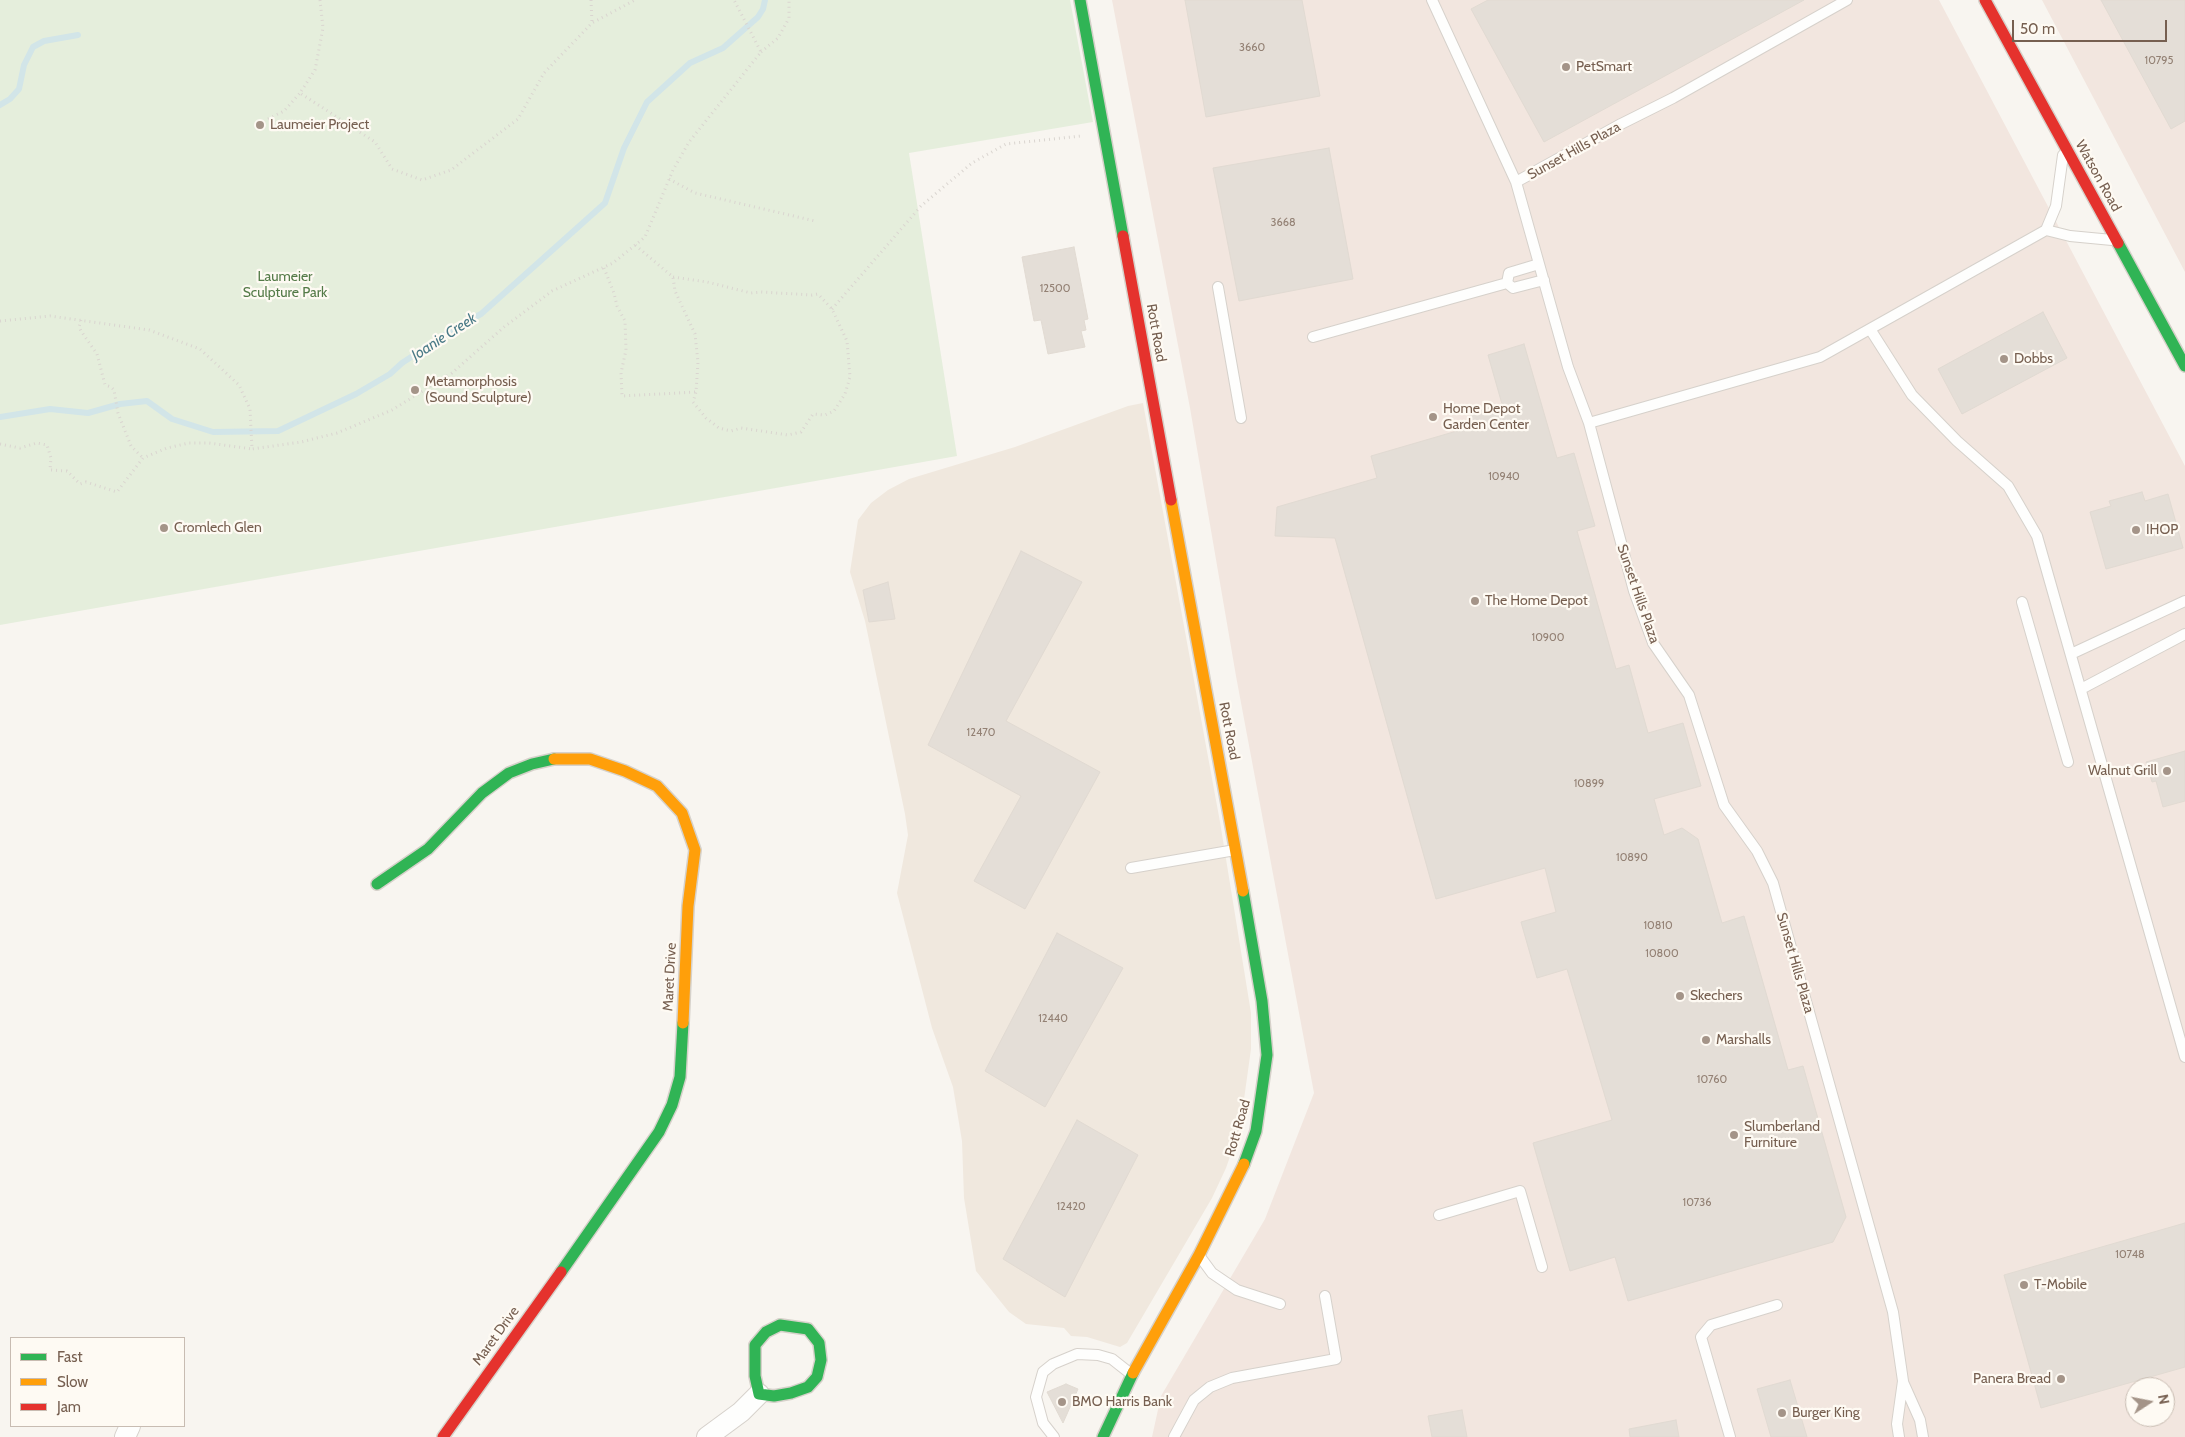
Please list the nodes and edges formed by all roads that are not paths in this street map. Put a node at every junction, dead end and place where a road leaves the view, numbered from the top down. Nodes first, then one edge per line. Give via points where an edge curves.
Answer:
1 (1080, 0) edge
2 (1432, 0) edge
3 (1847, 0) edge
4 (1985, 0) edge
5 (2064, 145) junction
6 (1516, 182) junction
7 (2046, 230) junction
8 (2116, 240) junction
9 (1539, 264) junction
10 (1544, 280) junction
11 (1507, 282) junction
12 (1218, 287) dead end
13 (1870, 330) junction
14 (1314, 337) dead end
15 (2185, 366) edge
16 (1241, 418) dead end
17 (1589, 423) junction
18 (2185, 601) edge
19 (2022, 602) dead end
20 (2185, 634) edge
21 (2072, 654) junction
22 (2081, 688) junction
23 (2068, 762) dead end
24 (1236, 850) junction
25 (1131, 868) dead end
26 (377, 884) dead end
27 (2185, 1057) edge
28 (1439, 1214) dead end
29 (1199, 1256) junction
30 (1542, 1267) dead end
31 (1324, 1296) dead end
32 (1280, 1304) dead end
33 (1777, 1305) dead end
34 (1132, 1375) junction
35 (1903, 1381) junction
36 (759, 1394) junction
37 (443, 1437) edge
38 (708, 1437) edge
39 (1054, 1437) edge
40 (1103, 1437) edge
41 (1174, 1437) edge
42 (1730, 1437) edge
43 (1899, 1437) edge
44 (1923, 1437) edge

1 - 24 street, Rott Road
2 - 6 lane
3 - 6 lane, Sunset Hills Plaza
4 - 5 street, Watson Road
5 - 7 lane via 2056,206
5 - 8 street, Watson Road
6 - 9 lane, Sunset Hills Plaza
7 - 8 lane via 2070,236
7 - 13 lane
8 - 15 street, Watson Road
9 - 10 lane, Sunset Hills Plaza
9 - 11 lane via 1510,274
10 - 11 lane via 1513,288
10 - 17 lane, Sunset Hills Plaza via 1568,366
11 - 14 lane
12 - 16 lane
13 - 17 lane via 1820,357
13 - 21 lane via 1912,395 1956,441 2008,486 2037,536
17 - 35 lane, Sunset Hills Plaza via 1634,592 1653,643 1689,695 1724,805 1757,851 1773,883 1893,1312
18 - 21 lane
19 - 23 lane
20 - 22 lane
21 - 22 lane
22 - 27 lane
24 - 25 lane
24 - 29 street, Rott Road via 1262,1001 1265,1076 1256,1131 1247,1157
26 - 37 street, Maret Drive via 428,849 482,793 509,773 555,759 590,759 657,786 682,813 695,850 688,906 680,1077 672,1105 659,1132 620,1190
28 - 30 lane via 1520,1191
29 - 32 lane via 1212,1273 1237,1290
29 - 34 street, Rott Road
31 - 41 lane via 1336,1359 1232,1378 1210,1387 1194,1400
33 - 42 lane via 1712,1325 1701,1336
34 - 39 lane via 1112,1359 1098,1355 1077,1354 1053,1364 1043,1372 1036,1397 1043,1423
34 - 40 street, Rott Road
35 - 43 lane, Sunset Hills Plaza via 1896,1424
35 - 44 lane, Sunset Hills Plaza via 1920,1420
36 - 36 street via 791,1393 808,1387 817,1377 821,1360 818,1343 808,1329 780,1325 766,1332 755,1345 755,1376
36 - 38 street

